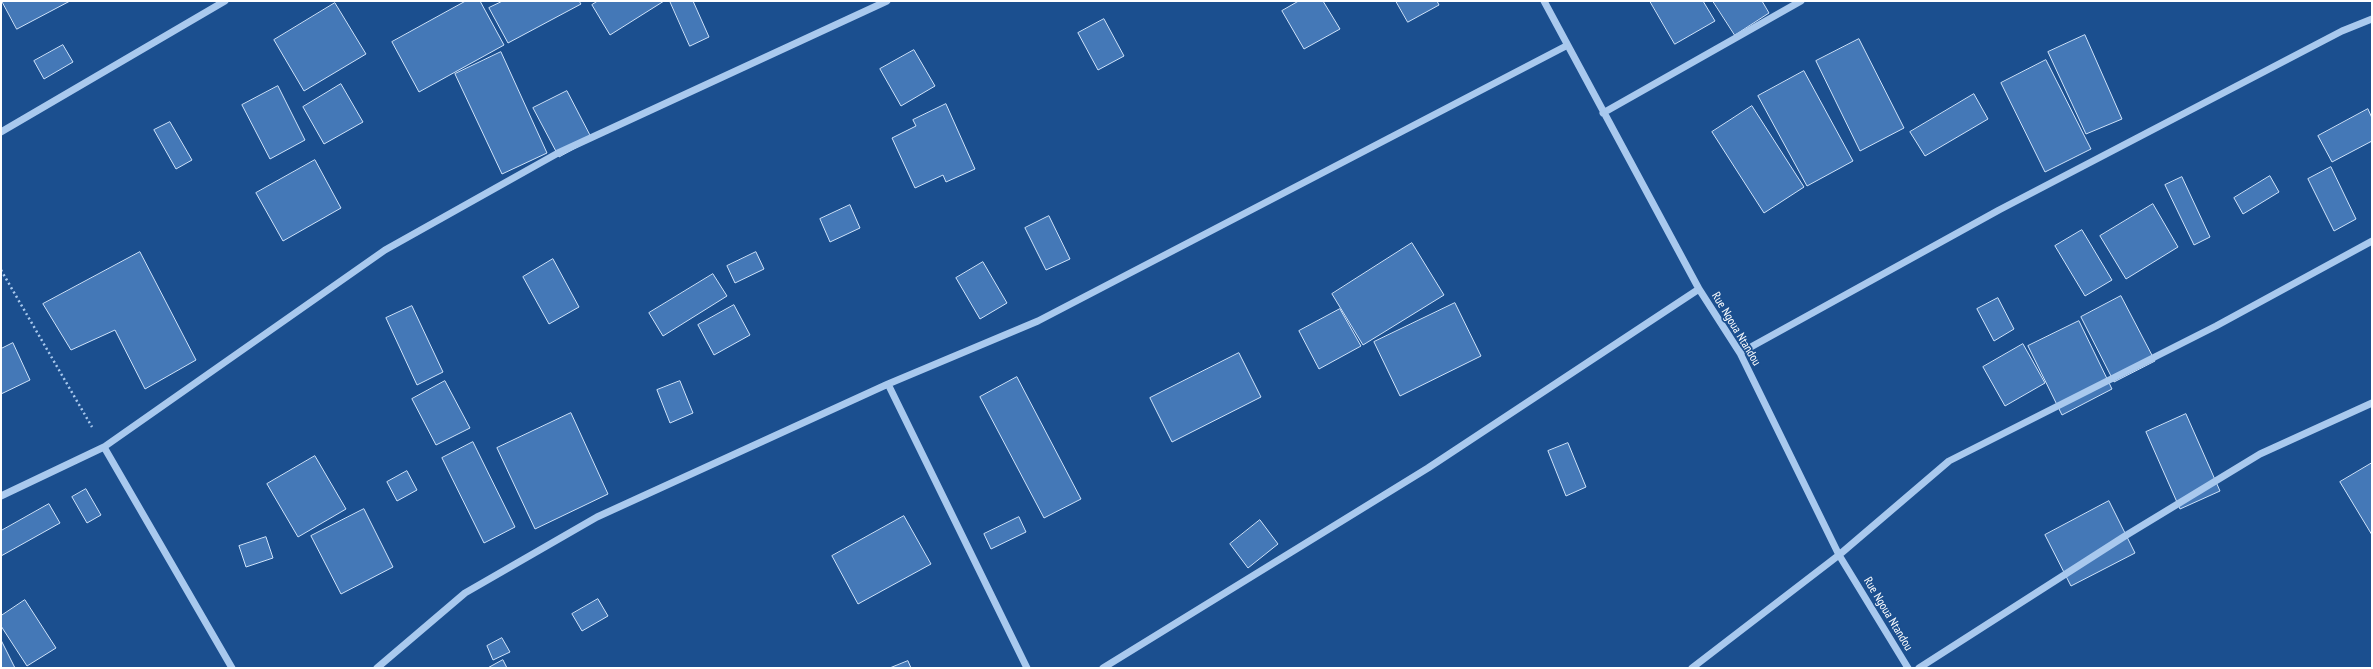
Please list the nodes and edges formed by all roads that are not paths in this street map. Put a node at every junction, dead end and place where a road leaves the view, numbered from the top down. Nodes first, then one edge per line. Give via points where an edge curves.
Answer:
1 (225, 1) edge
2 (887, 1) edge
3 (1544, 1) edge
4 (1801, 1) edge
5 (2372, 18) edge
6 (1566, 46) junction
7 (1604, 113) junction
8 (1, 132) edge
9 (2372, 241) edge
10 (1699, 289) junction
11 (1740, 353) junction
12 (888, 384) junction
13 (2372, 403) edge
14 (104, 447) junction
15 (1, 496) edge
16 (1839, 555) junction
17 (232, 668) edge
18 (377, 668) edge
19 (1027, 668) edge
20 (1103, 668) edge
21 (1692, 668) edge
22 (1908, 668) edge
23 (1919, 668) edge

1 - 8 street
2 - 14 street via 558,153 385,250
3 - 6 street, Rue Ngoua Ntandou
4 - 7 street
5 - 11 street via 1999,210
6 - 7 street, Rue Ngoua Ntandou
6 - 12 street via 1038,321
7 - 10 street, Rue Ngoua Ntandou
9 - 16 street via 2216,326 1949,461
10 - 11 street, Rue Ngoua Ntandou
10 - 20 street via 1428,468
11 - 16 street, Rue Ngoua Ntandou
12 - 18 street via 597,517 466,593
12 - 19 street
13 - 23 street via 2260,454 2125,536
14 - 15 street
14 - 17 street
16 - 21 street
16 - 22 street, Rue Ngoua Ntandou

